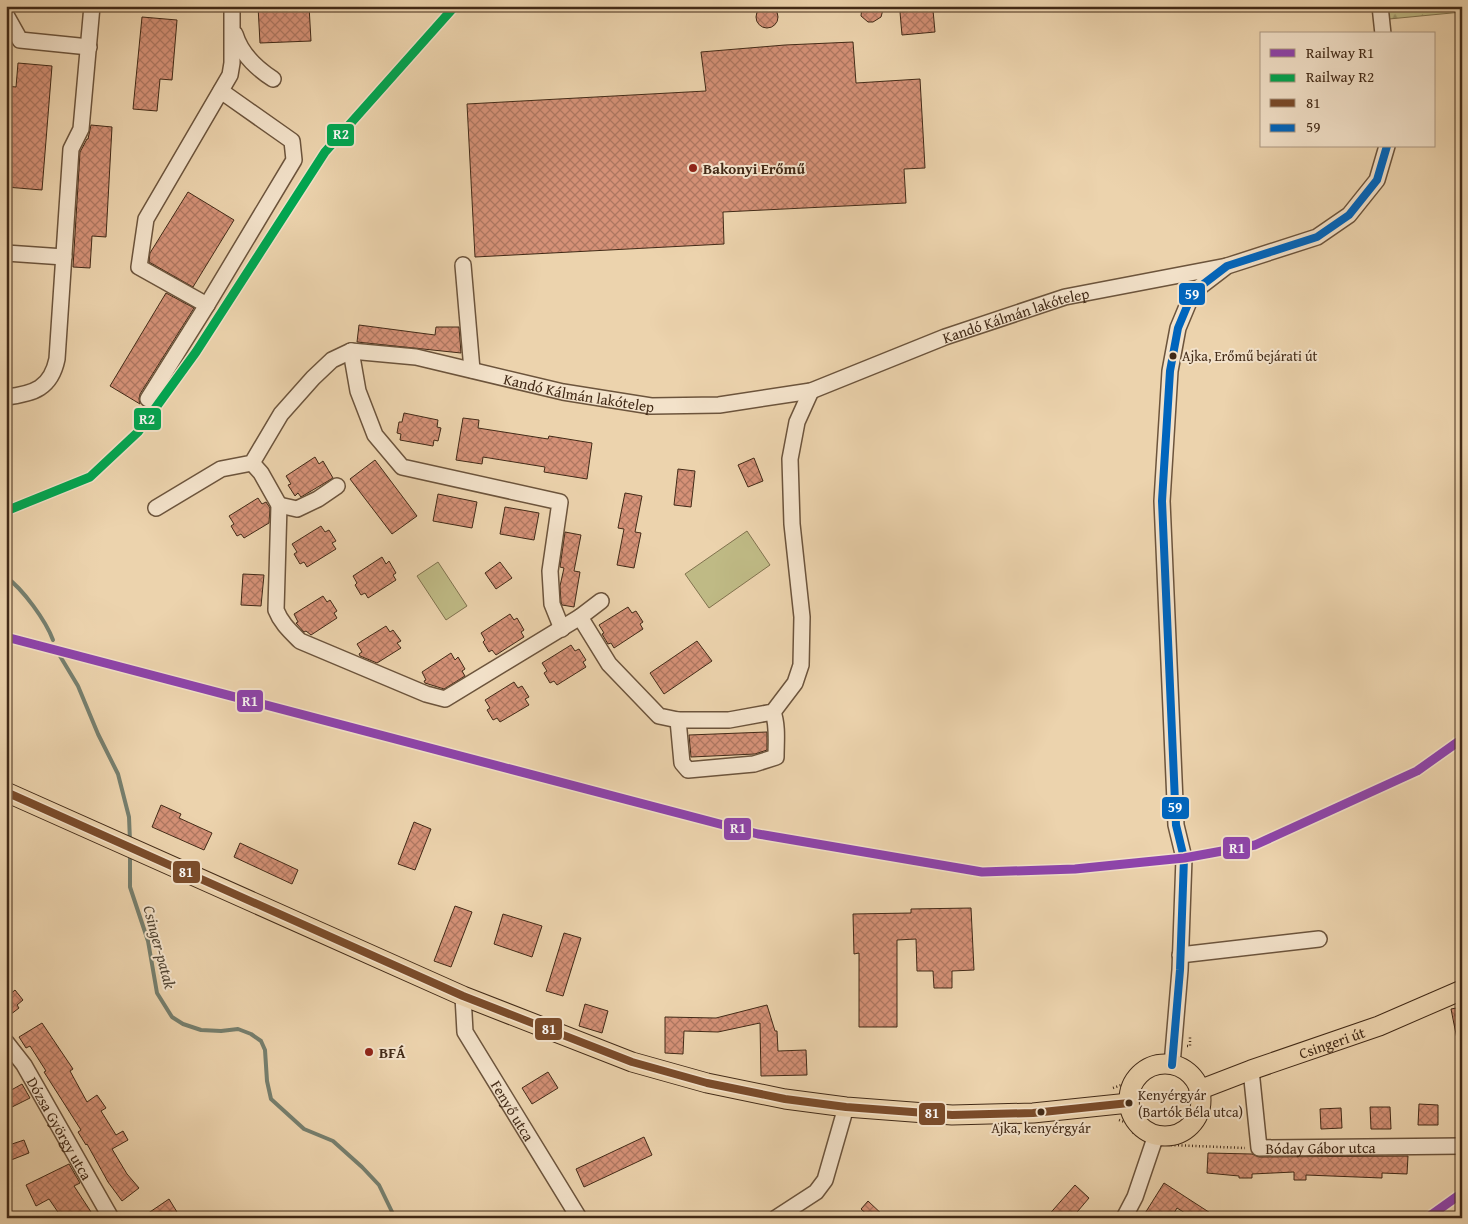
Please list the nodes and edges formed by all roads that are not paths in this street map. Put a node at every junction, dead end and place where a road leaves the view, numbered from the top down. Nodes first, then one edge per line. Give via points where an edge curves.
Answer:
1 (92, 6) edge
2 (232, 6) edge
3 (1380, 6) edge
4 (6, 14) edge
5 (232, 26) junction
6 (1382, 32) edge
7 (88, 47) junction
8 (273, 79) dead end
9 (221, 91) junction
10 (1385, 148) edge
11 (6, 253) edge
12 (64, 257) junction
13 (463, 265) dead end
14 (1227, 266) junction
15 (207, 305) junction
16 (351, 351) junction
17 (472, 370) junction
18 (811, 391) junction
19 (6, 397) edge
20 (148, 399) dead end
21 (252, 462) junction
22 (337, 486) dead end
23 (279, 506) junction
24 (156, 508) dead end
25 (600, 601) dead end
26 (580, 617) junction
27 (562, 629) junction
28 (773, 712) junction
29 (678, 720) junction
30 (6, 792) edge
31 (1319, 939) dead end
32 (1180, 955) junction
33 (1462, 990) edge
34 (463, 996) junction
35 (6, 1042) edge
36 (1172, 1065) junction
37 (1251, 1070) junction
38 (1199, 1090) junction
39 (1129, 1103) junction
40 (846, 1107) junction
41 (1157, 1139) junction
42 (1462, 1146) edge
43 (110, 1218) edge
44 (579, 1218) edge
45 (776, 1218) edge
46 (1124, 1218) edge

1 - 7 street
2 - 5 street
3 - 6 street
4 - 7 street via 20,40
5 - 8 street via 239,47
5 - 9 street via 230,75
7 - 12 street via 81,129 71,148
9 - 15 street via 146,220 139,266
9 - 15 street via 292,141 294,160
10 - 14 street via 1377,180 1349,215 1317,237
11 - 12 street
12 - 19 street via 54,373 36,390
13 - 17 street
14 - 18 street, Kandó Kálmán lakótelep via 1064,297 945,338
14 - 32 street via 1193,292 1178,328 1165,429 1162,501 1176,825 1184,858
15 - 20 street
16 - 17 street, Kandó Kálmán lakótelep via 416,356
16 - 21 street via 332,360 306,385 281,414
16 - 27 street via 358,391 375,435 402,468 560,502 550,571 552,604
17 - 18 street, Kandó Kálmán lakótelep via 563,392 651,406 719,405
18 - 28 street via 797,422 790,459 792,524 802,617 801,665 795,683
21 - 23 street
21 - 24 street via 220,469
22 - 23 street via 297,509
23 - 27 street via 276,610 287,629 300,641 445,699
25 - 26 street
26 - 27 street
26 - 29 street via 609,664 638,696 660,716
28 - 29 street via 729,720
28 - 29 street via 776,757 754,764 688,770 682,763
30 - 34 main road
31 - 32 street
32 - 36 street
33 - 37 main road, Csingeri út via 1379,1026
34 - 40 main road via 632,1062 707,1083
34 - 44 street, Fenyő utca via 465,1032
35 - 43 street, Dózsa György utca via 24,1065
36 - 38 main road via 1189,1074
36 - 39 main road via 1161,1065 1141,1073 1134,1082
37 - 38 main road, Csingeri út
37 - 42 street, Bóday Gábor utca via 1259,1148
38 - 41 main road via 1200,1108 1192,1124 1177,1134
39 - 40 main road via 1033,1113 952,1115
39 - 41 main road via 1136,1121
40 - 45 street via 825,1180 816,1192
41 - 46 street

